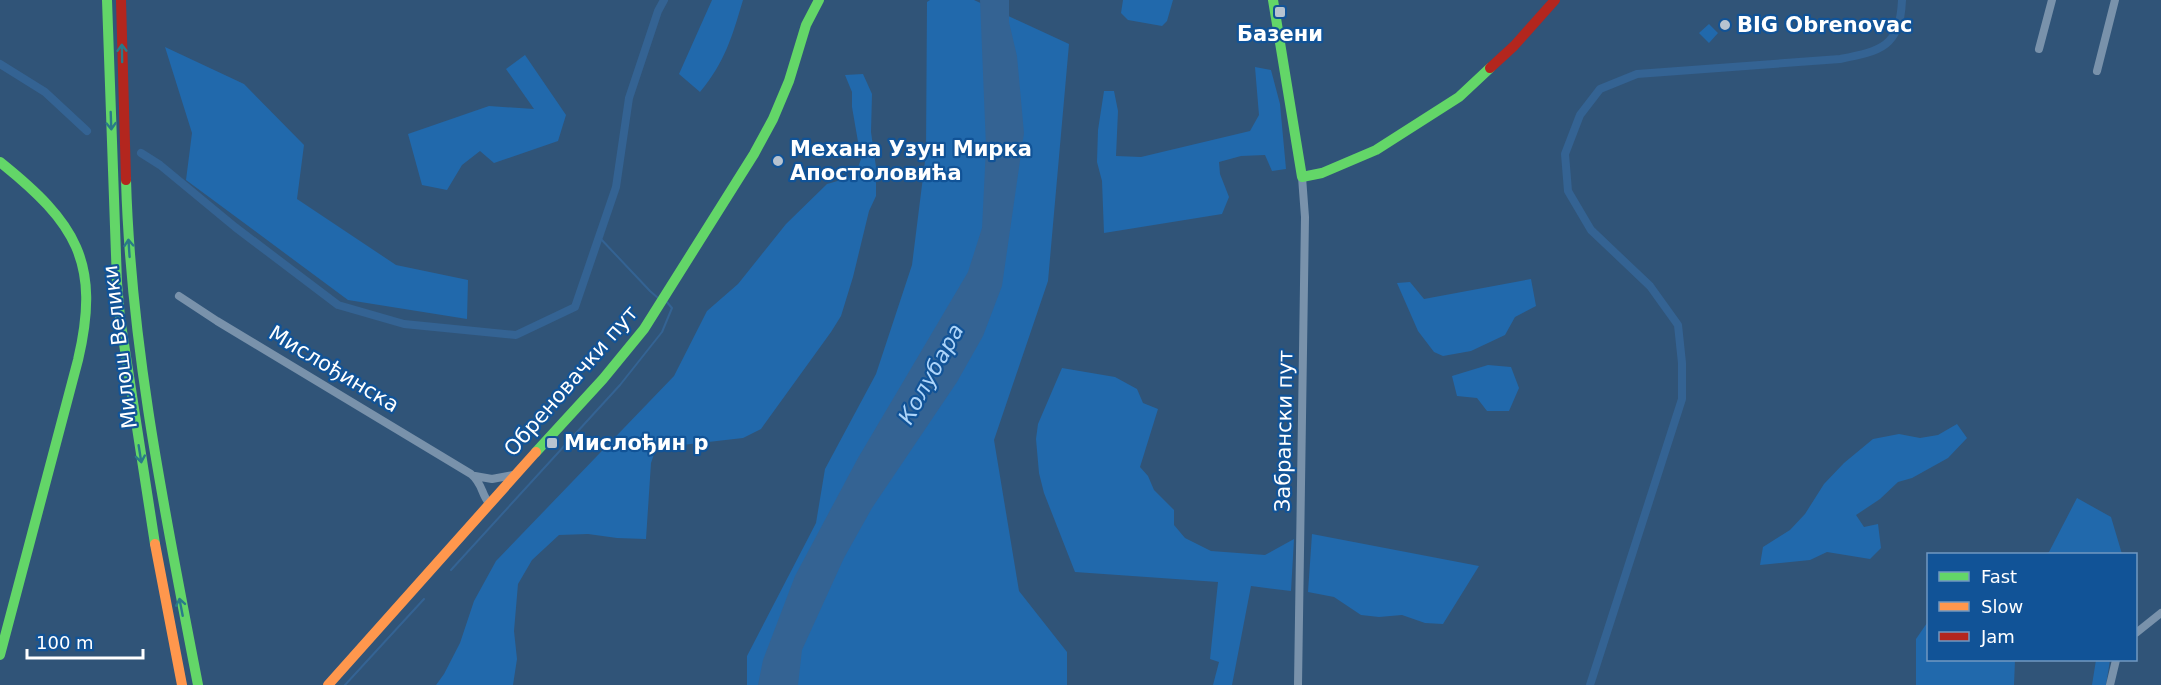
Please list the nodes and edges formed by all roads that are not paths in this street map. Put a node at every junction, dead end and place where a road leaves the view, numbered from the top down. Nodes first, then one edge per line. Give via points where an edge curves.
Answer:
1 (107, 0) edge
2 (121, 0) edge
3 (819, 0) edge
4 (1273, 0) edge
5 (1555, 0) edge
6 (2052, 0) edge
7 (2115, 0) edge
8 (2039, 49) dead end
9 (2097, 71) dead end
10 (4, 165) edge
11 (1302, 177) junction
12 (179, 296) dead end
13 (471, 474) junction
14 (515, 475) junction
15 (489, 503) junction
16 (2161, 612) edge
17 (2137, 632) edge
18 (0, 656) edge
19 (2116, 661) edge
20 (183, 685) edge
21 (198, 685) edge
22 (328, 685) edge
23 (1298, 685) edge
24 (2110, 685) edge

1 -> 20 main road, Милош Велики via 120,318 155,546
21 -> 2 main road, Милош Велики via 155,463 140,358 128,247
3 - 14 main road, Обреновачки пут via 806,25 773,119 660,306 603,379
4 - 11 main road
5 - 11 main road via 1514,46 1459,97 1376,150 1322,173
6 - 8 street
7 - 9 street
10 - 18 main road via 44,199 71,234 82,263 87,298 74,376
11 - 23 street, Забрански пут via 1305,217
12 - 13 street, Мислођинска
13 - 14 street, Мислођинска via 492,480
13 - 15 street, Мислођинска
14 - 15 main road, Обреновачки пут
15 - 22 main road, Обреновачки пут
16 - 17 street
19 - 24 street

